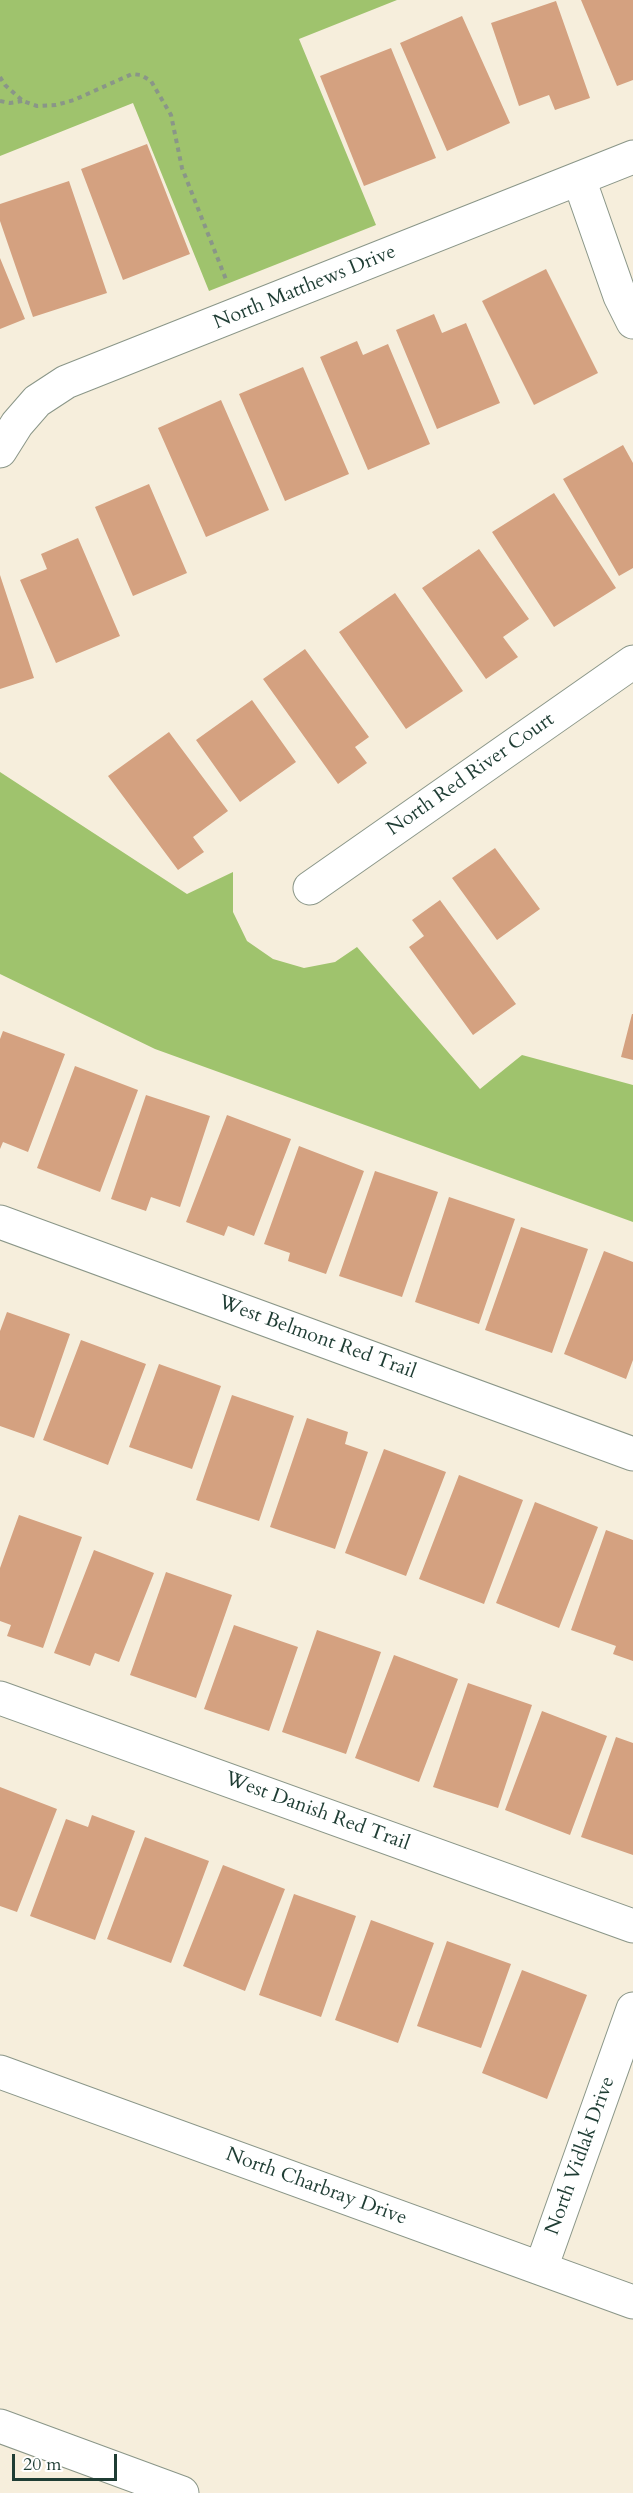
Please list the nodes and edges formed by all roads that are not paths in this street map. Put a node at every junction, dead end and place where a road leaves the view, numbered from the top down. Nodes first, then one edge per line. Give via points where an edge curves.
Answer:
1 (633, 157) edge
2 (579, 179) junction
3 (633, 322) edge
4 (0, 451) edge
5 (633, 662) edge
6 (310, 888) dead end
7 (0, 1222) edge
8 (633, 1454) edge
9 (0, 1698) edge
10 (633, 1926) edge
11 (633, 2009) edge
12 (0, 2072) edge
13 (541, 2268) junction
14 (633, 2302) edge
15 (0, 2426) edge
16 (182, 2493) edge

1 - 2 street, North Matthews Drive
2 - 3 street
2 - 4 street, North Matthews Drive via 66,382 38,401 17,423
5 - 6 street, North Red River Court
7 - 8 street, West Belmont Red Trail
9 - 10 street, West Danish Red Trail
11 - 13 street, North Vidlak Drive
12 - 13 street, North Charbray Drive
13 - 14 street, North Charbray Drive
15 - 16 street

